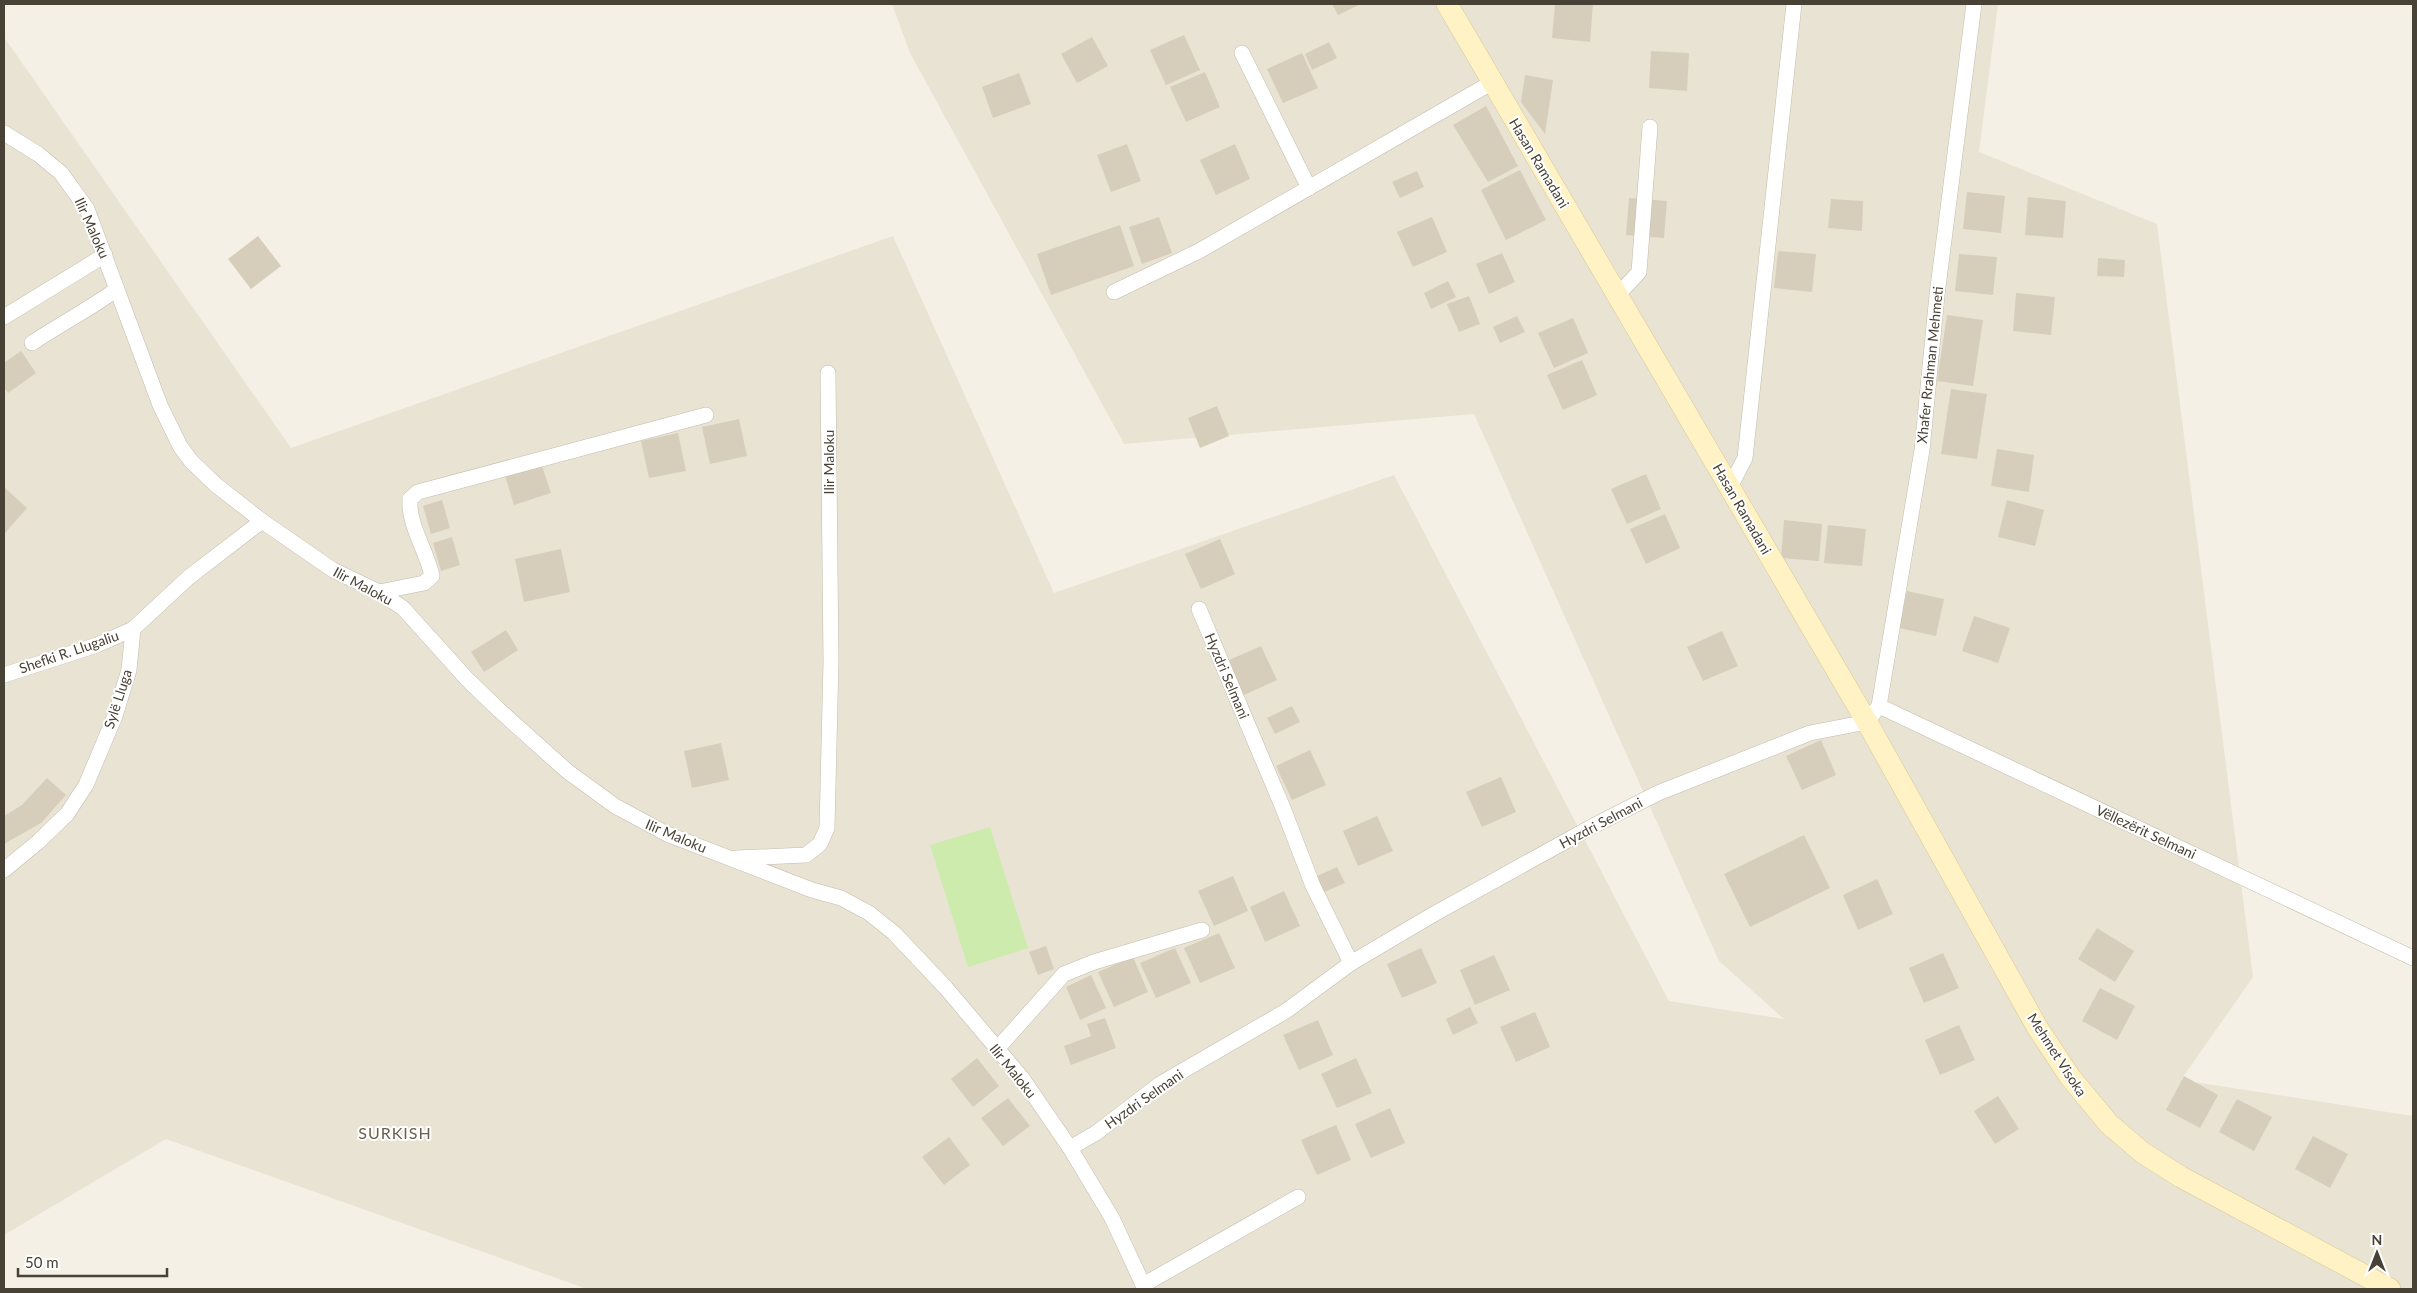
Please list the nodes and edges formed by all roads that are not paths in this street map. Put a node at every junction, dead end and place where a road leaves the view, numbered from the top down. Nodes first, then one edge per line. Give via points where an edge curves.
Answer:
1 (1447, 4) edge
2 (1794, 4) edge
3 (1974, 4) edge
4 (1242, 53) dead end
5 (1491, 83) junction
6 (1650, 126) dead end
7 (6, 139) edge
8 (1309, 188) junction
9 (105, 255) junction
10 (117, 289) junction
11 (1114, 292) dead end
12 (1617, 296) junction
13 (4, 317) edge
14 (32, 342) dead end
15 (828, 373) dead end
16 (706, 415) dead end
17 (1730, 487) junction
18 (262, 521) junction
19 (379, 592) junction
20 (1199, 609) dead end
21 (134, 629) junction
22 (4, 675) edge
23 (1873, 714) junction
24 (728, 858) junction
25 (4, 870) edge
26 (1202, 930) dead end
27 (2413, 958) edge
28 (1351, 963) junction
29 (997, 1049) junction
30 (1070, 1148) junction
31 (1298, 1197) dead end
32 (1144, 1287) edge
33 (2390, 1289) edge

1 - 5 main road, Hasan Ramadani
2 - 17 street via 1745,458
3 - 23 street, Xhafer Rrahman Mehmeti via 1937,295 1922,450
4 - 8 street
5 - 8 street
5 - 12 main road, Hasan Ramadani
6 - 12 street via 1639,272
7 - 9 street, Ilir Maloku via 38,154 60,173 86,209
8 - 11 street via 1199,251
9 - 10 street, Ilir Maloku
9 - 13 street
10 - 14 street
10 - 18 street, Ilir Maloku via 160,405 180,446 216,485
12 - 17 main road, Hasan Ramadani
15 - 24 street, Ilir Maloku via 831,661 827,828 820,844 806,855
16 - 19 street via 418,492 410,499 409,511 432,576 424,583
17 - 23 main road, Hasan Ramadani
18 - 19 street, Ilir Maloku via 333,570
18 - 21 street via 189,577
19 - 24 street, Ilir Maloku via 403,608 493,704 590,789 640,821
20 - 28 street, Hyzdri Selmani via 1313,886
21 - 22 street, Shefki R. Llugaliu via 97,645
21 - 25 street, Sylë Lluga via 129,670 115,716 86,785 67,814
23 - 27 street, Vëllezërit Selmani
23 - 28 street, Hyzdri Selmani via 1810,732 1658,793 1578,834
23 - 33 main road, Mehmet Visoka via 2038,1027 2088,1100 2109,1124 2143,1153 2181,1177
24 - 29 street, Ilir Maloku via 841,898 869,913 922,960
26 - 29 street via 1064,974
28 - 30 street, Hyzdri Selmani via 1286,1011 1160,1084 1096,1133
29 - 30 street, Ilir Maloku via 1022,1078
30 - 32 street via 1112,1218
31 - 32 street

